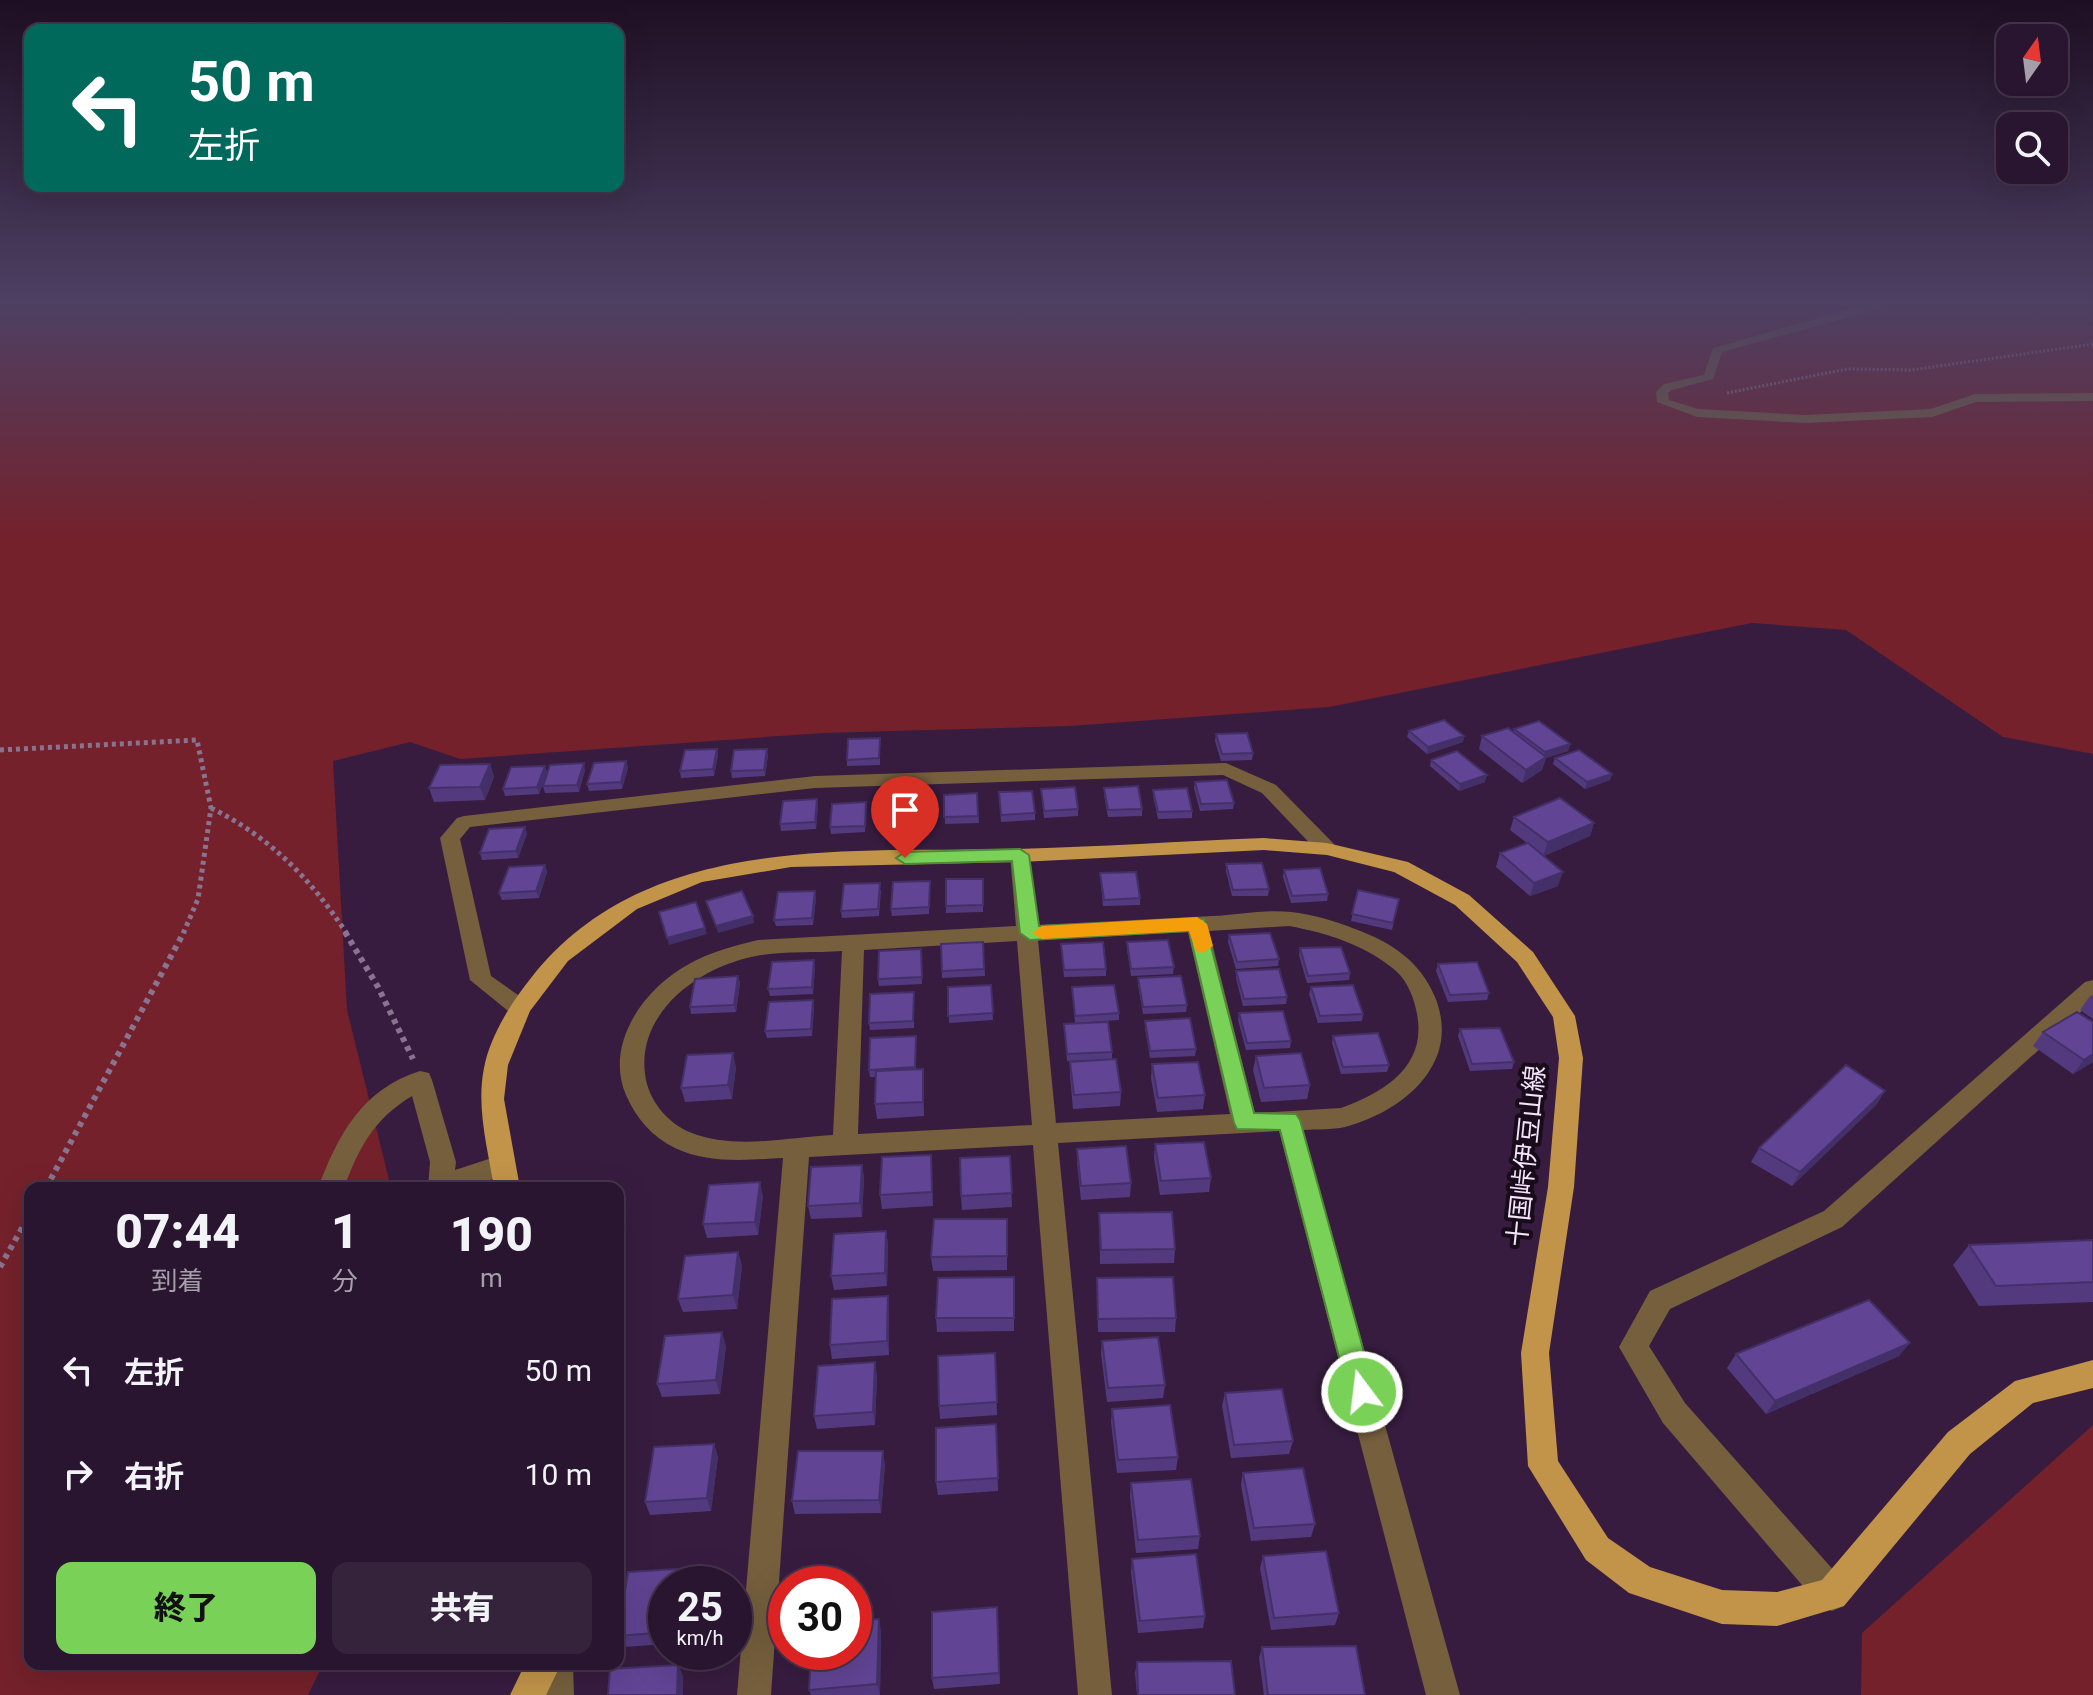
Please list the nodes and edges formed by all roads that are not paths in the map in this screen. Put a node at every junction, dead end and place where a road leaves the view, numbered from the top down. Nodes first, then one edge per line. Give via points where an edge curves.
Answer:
1 (1688, 382) edge
2 (2093, 397) edge
3 (1327, 849) junction
4 (1020, 855) junction
5 (1197, 924) junction
6 (1030, 933) junction
7 (853, 943) junction
8 (2093, 988) edge
9 (520, 1008) junction
10 (1288, 1120) junction
11 (1245, 1123) junction
12 (1047, 1134) junction
13 (845, 1145) junction
14 (797, 1147) junction
15 (504, 1177) edge
16 (333, 1182) edge
17 (442, 1182) edge
18 (470, 1182) edge
19 (2093, 1374) edge
20 (1832, 1594) junction
21 (541, 1670) edge
22 (556, 1670) edge
23 (527, 1695) edge
24 (557, 1695) edge
25 (754, 1695) edge
26 (1095, 1695) edge
27 (1443, 1695) edge

1 - 2 street via 1668,387 1662,392 1663,402 1697,413 1805,419 1932,413 1975,398
3 - 4 main road, 十国峠伊豆山線 via 1264,844
3 - 9 street via 1269,789 1226,769 815,782 464,822 450,838 481,980
3 - 20 main road, 十国峠伊豆山線 via 1401,867 1462,900 1525,957 1564,1016 1571,1058 1561,1187 1535,1353 1543,1466 1597,1549 1641,1581 1722,1607 1777,1609
4 - 6 street
4 - 9 main road, 十国峠伊豆山線 via 791,860 698,876 630,904 560,956
5 - 6 street
5 - 10 street via 1289,919 1329,926 1405,966 1422,991 1431,1017 1432,1046 1421,1072 1373,1108 1342,1118
5 - 11 street
6 - 7 street
6 - 12 street
7 - 13 street
7 - 14 street via 758,948 706,963 654,1004 636,1033 630,1066 635,1095 650,1118 684,1141 730,1151
8 - 20 street via 1833,1219 1660,1300 1633,1347 1674,1413
9 - 15 main road, 十国峠伊豆山線 via 496,1065 492,1099
10 - 11 street
10 - 27 street
11 - 12 street
12 - 13 street
12 - 26 street
13 - 14 street
14 - 25 street
15 - 18 street
16 - 17 street via 356,1127 390,1097 420,1080 443,1162
19 - 20 main road via 2025,1391 1959,1443
21 - 23 main road
22 - 24 street

